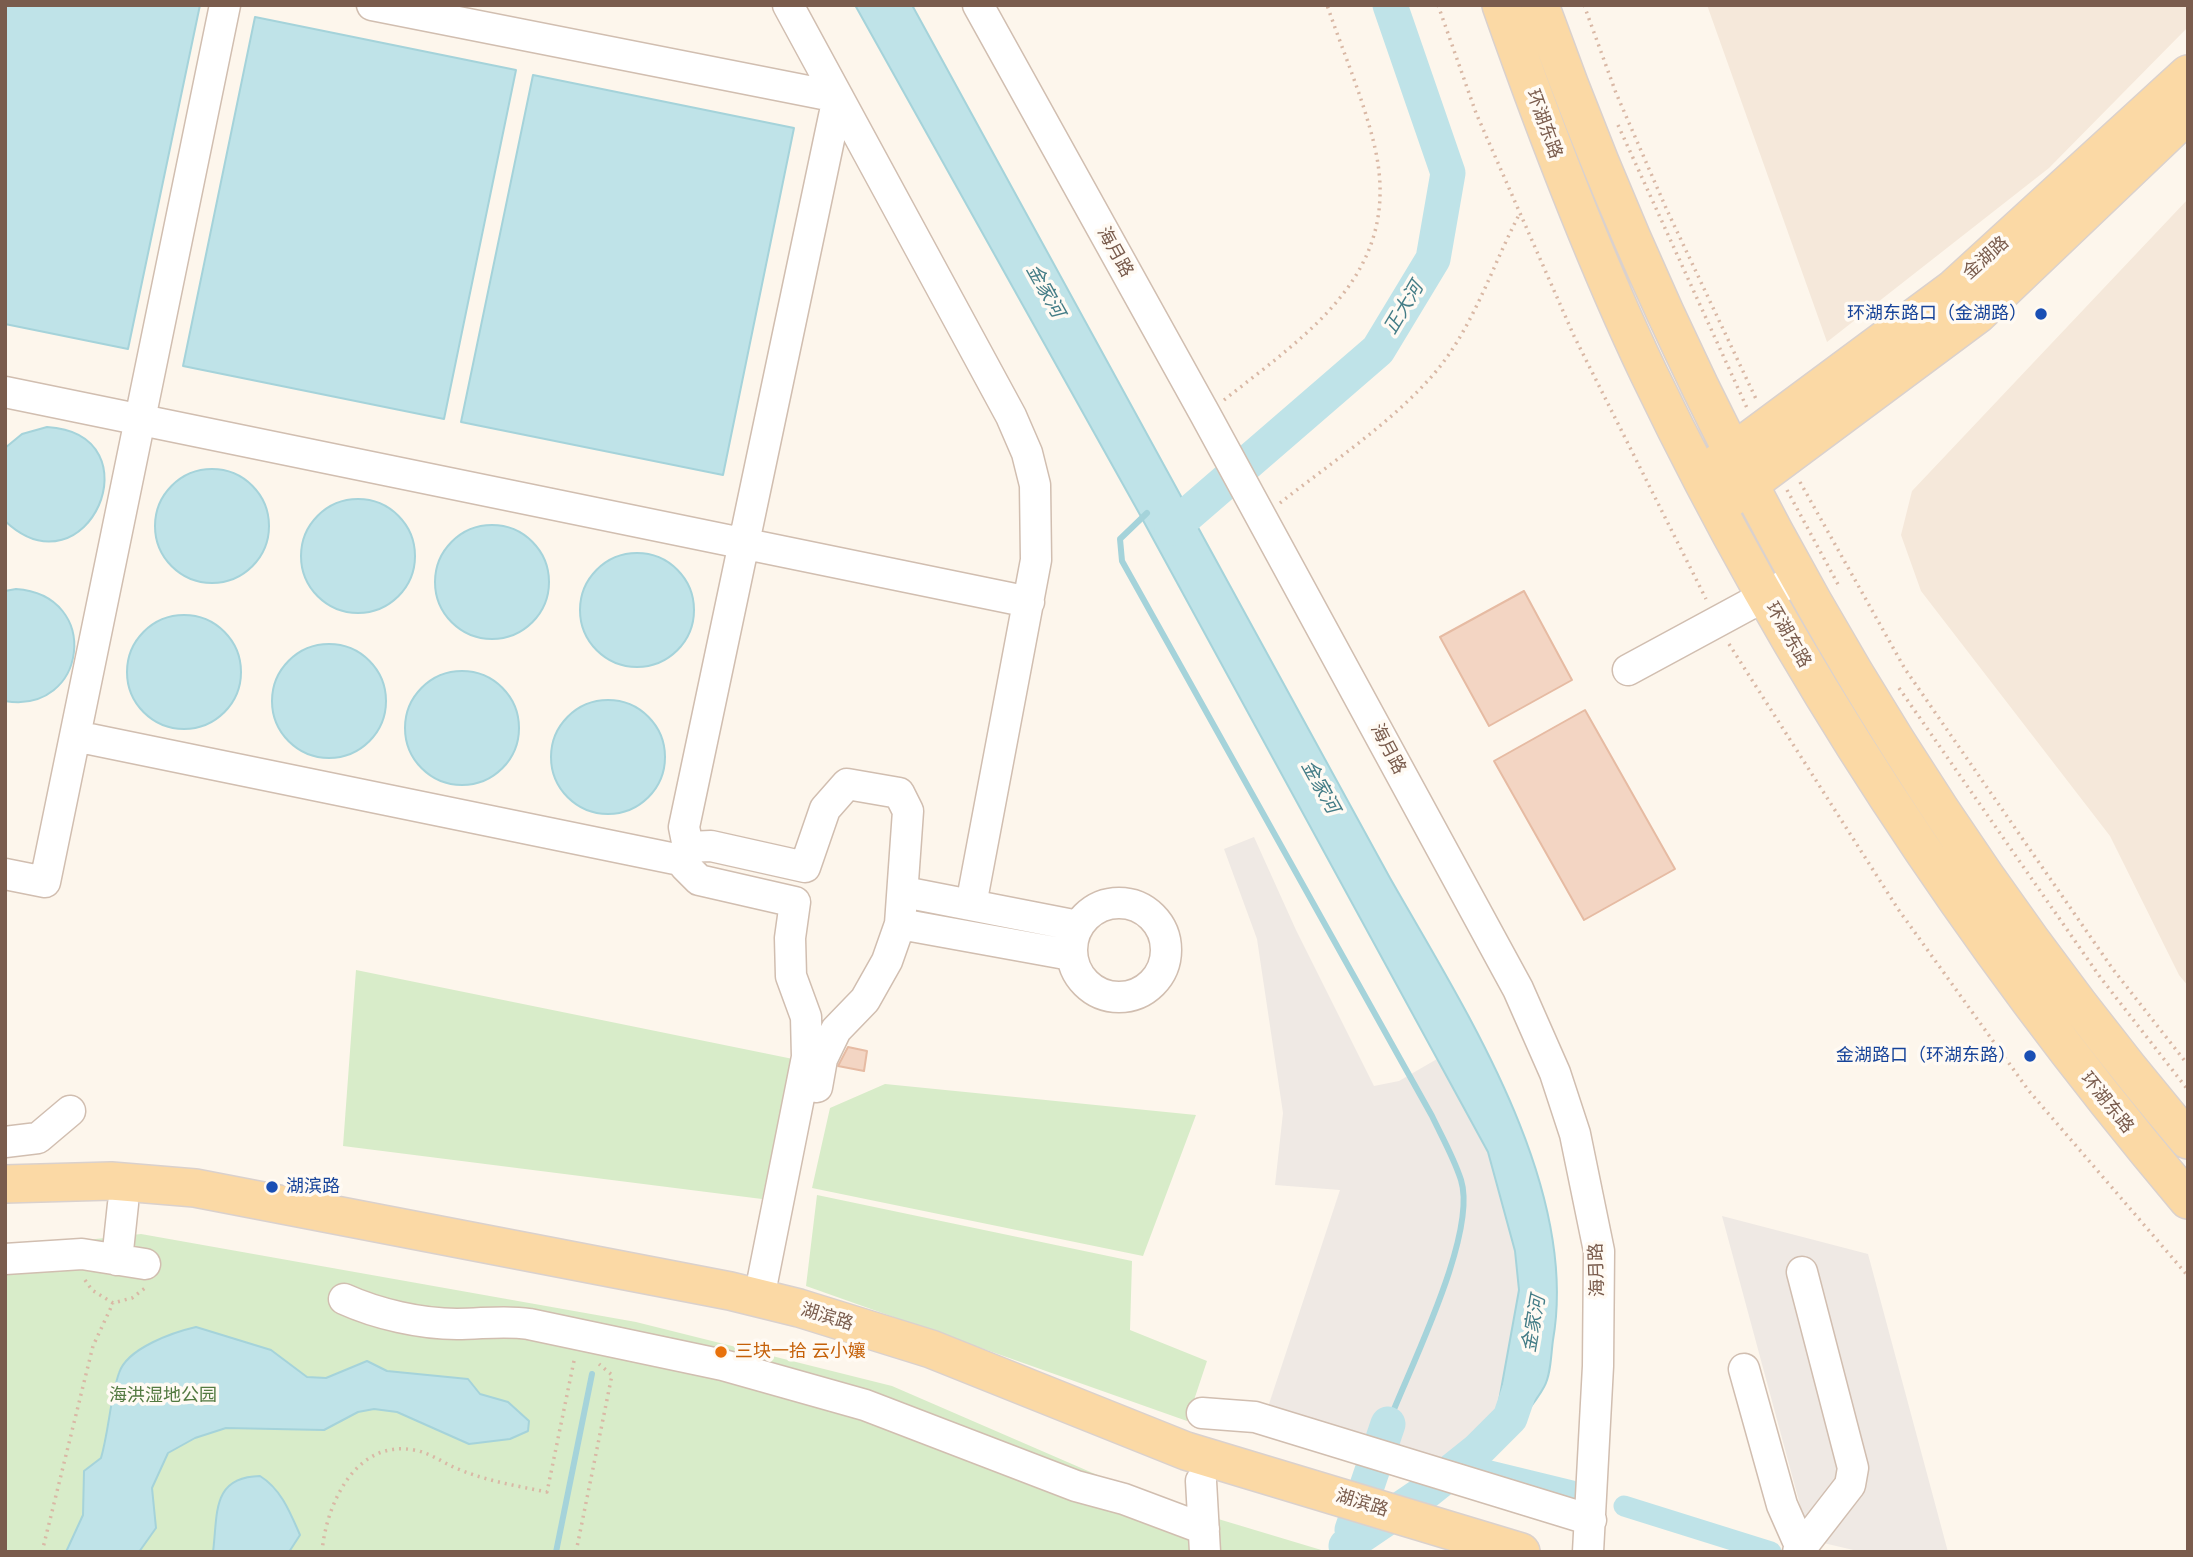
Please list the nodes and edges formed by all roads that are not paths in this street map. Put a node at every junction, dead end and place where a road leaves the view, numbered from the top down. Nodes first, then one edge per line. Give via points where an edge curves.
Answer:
1 (225, 5) edge
2 (372, 5) edge
3 (788, 5) edge
4 (978, 5) edge
5 (1501, 5) edge
6 (1540, 5) edge
7 (2188, 74) edge
8 (838, 97) junction
9 (2188, 114) edge
10 (5, 392) edge
11 (140, 419) junction
12 (1753, 436) junction
13 (1771, 470) junction
14 (1710, 491) junction
15 (744, 543) junction
16 (1798, 578) junction
17 (1765, 596) junction
18 (1029, 602) junction
19 (1628, 670) dead end
20 (75, 736) junction
21 (687, 854) junction
22 (806, 867) junction
23 (5, 874) edge
24 (904, 892) junction
25 (795, 902) junction
26 (971, 905) junction
27 (900, 924) junction
28 (1078, 926) junction
29 (1072, 955) junction
30 (70, 1111) dead end
31 (2188, 1140) edge
32 (5, 1142) edge
33 (5, 1184) edge
34 (2188, 1200) edge
35 (5, 1202) edge
36 (123, 1204) junction
37 (5, 1259) edge
38 (1802, 1272) dead end
39 (344, 1298) dead end
40 (767, 1300) junction
41 (1744, 1369) dead end
42 (1202, 1412) dead end
43 (1201, 1481) junction
44 (1300, 1497) junction
45 (1591, 1520) junction
46 (1204, 1540) edge
47 (1452, 1542) edge
48 (1800, 1550) edge
49 (1521, 1552) edge
50 (1588, 1552) edge

1 - 11 street
2 - 8 street
3 - 8 street
4 - 45 street, 海月路 via 1262,517 1386,722 1474,884 1555,1073 1575,1134 1599,1251
5 - 14 main road, 环湖东路 via 1575,202 1649,373
6 - 12 main road, 环湖东路 via 1586,134 1680,349
7 - 12 main road, 金湖路 via 1954,288
8 - 15 street
8 - 18 street via 1012,416 1027,453 1037,522
9 - 13 main road, 金湖路 via 1977,315
10 - 11 street
11 - 15 street
11 - 20 street
12 - 13 main road, 环湖东路
12 - 14 main road, 金湖路
13 - 14 main road, 金湖路
13 - 16 main road, 环湖东路
14 - 17 main road, 环湖东路
15 - 18 street
15 - 21 street via 684,827
16 - 17 street
16 - 31 main road, 环湖东路 via 1874,710 1972,856 2125,1066
17 - 19 street
17 - 34 main road, 环湖东路 via 1845,734 1943,882 2098,1094
18 - 26 street
20 - 21 street
20 - 23 street via 45,882
21 - 22 street via 711,846
21 - 25 street via 685,866 699,880
22 - 24 street via 825,809 846,784 899,793 908,811
22 - 25 street
24 - 26 street
24 - 27 street
25 - 40 street via 791,976 806,1017 807,1057
26 - 28 street
27 - 29 street
27 - 40 street via 887,961 865,1000 836,1030 822,1059
28 - 29 street
28 - 29 street via 1101,906 1116,902 1139,907 1157,921 1164,934 1164,965 1144,990 1130,997 1114,997 1085,984
30 - 32 street via 38,1138
33 - 40 main road, 湖滨路 via 111,1181 195,1188
35 - 36 main road, 湖滨路 via 80,1199
36 - 37 street via 131,1262 82,1254
36 - 43 main road, 湖滨路 via 242,1216 753,1316 887,1356
38 - 48 street via 1853,1468 1850,1485
39 - 46 street via 364,1308 435,1322 503,1320 723,1365 865,1405 1076,1486 1124,1499
40 - 44 main road, 湖滨路 via 931,1349
41 - 48 street via 1782,1505
42 - 45 street via 1255,1417 1347,1438 1454,1478
43 - 44 main road, 湖滨路
43 - 46 street
44 - 47 main road, 湖滨路
45 - 50 street, 海月路
47 - 49 main road, 湖滨路

